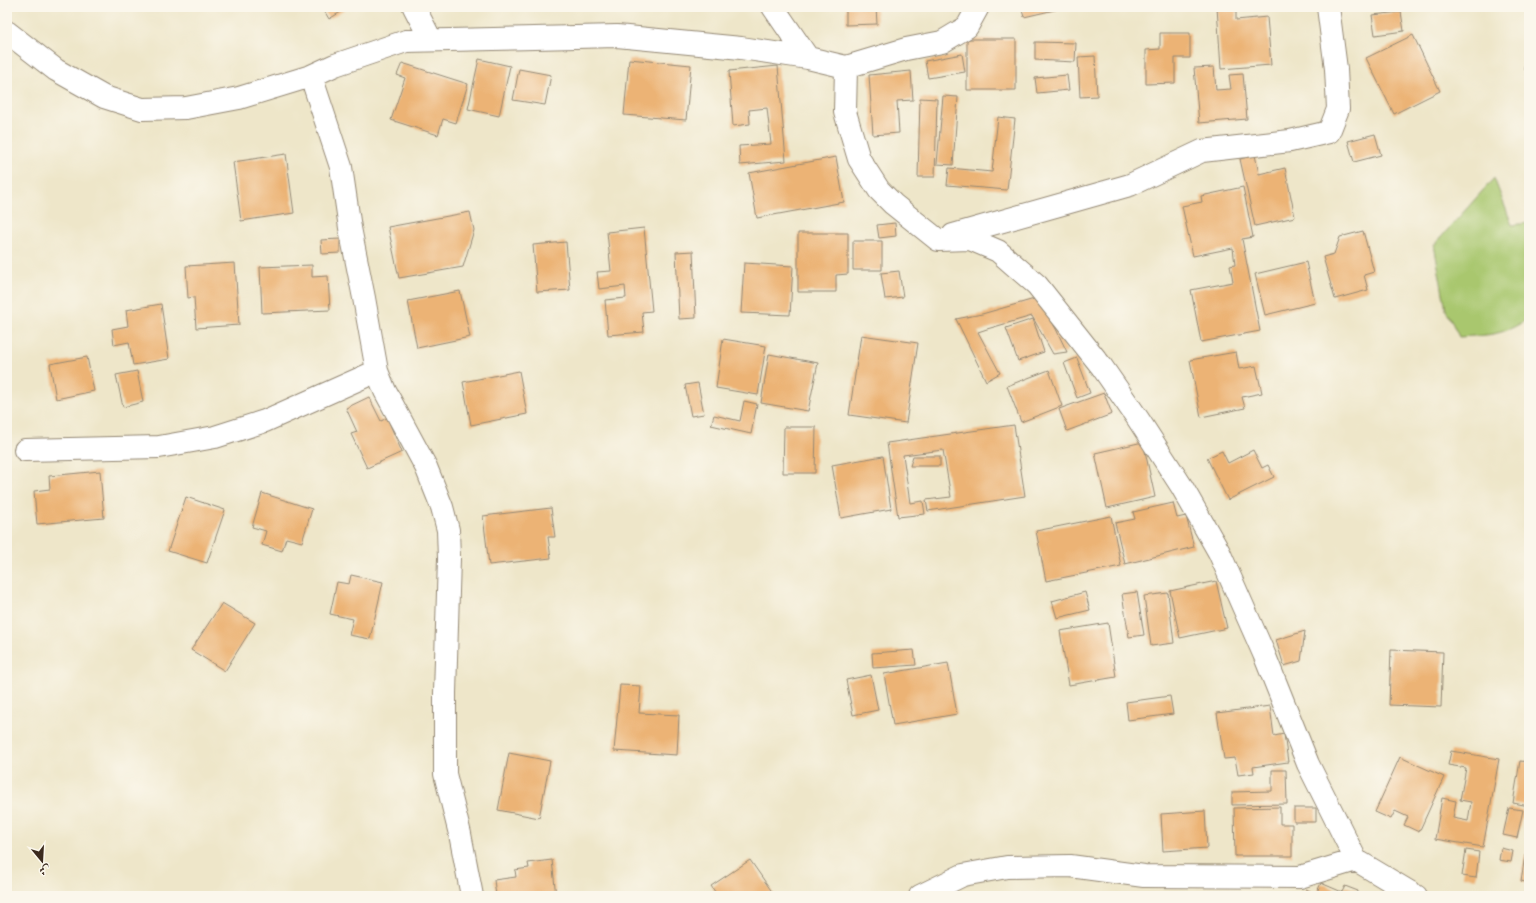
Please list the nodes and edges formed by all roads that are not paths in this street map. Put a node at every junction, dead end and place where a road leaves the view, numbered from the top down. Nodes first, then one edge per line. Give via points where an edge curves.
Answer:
1 (414, 7) edge
2 (773, 7) edge
3 (978, 7) edge
4 (1328, 7) edge
5 (7, 32) edge
6 (431, 40) junction
7 (808, 58) junction
8 (846, 67) junction
9 (312, 76) junction
10 (938, 240) junction
11 (377, 371) junction
12 (25, 450) dead end
13 (1356, 860) junction
14 (472, 896) edge
15 (920, 896) edge
16 (1416, 896) edge

1 - 6 street
2 - 7 street
3 - 8 street via 967,28 942,42 906,49
4 - 10 street via 1338,109 1329,132 1290,141 1202,151 1130,185
5 - 9 street via 56,70 104,97 142,109 186,108 240,98
6 - 7 street via 617,36 741,48
6 - 9 street via 406,42 335,65
7 - 8 street
8 - 10 street via 845,112 859,160 879,190
9 - 11 street via 341,167
10 - 13 street via 970,239 998,251 1037,284 1102,367 1138,419 1182,487 1219,552 1264,654 1308,764
11 - 12 street via 264,421 215,437 160,447
11 - 14 street via 426,467 448,530 445,774
13 - 15 street via 1300,877 1144,876 1070,866 1007,867 963,875
13 - 16 street

